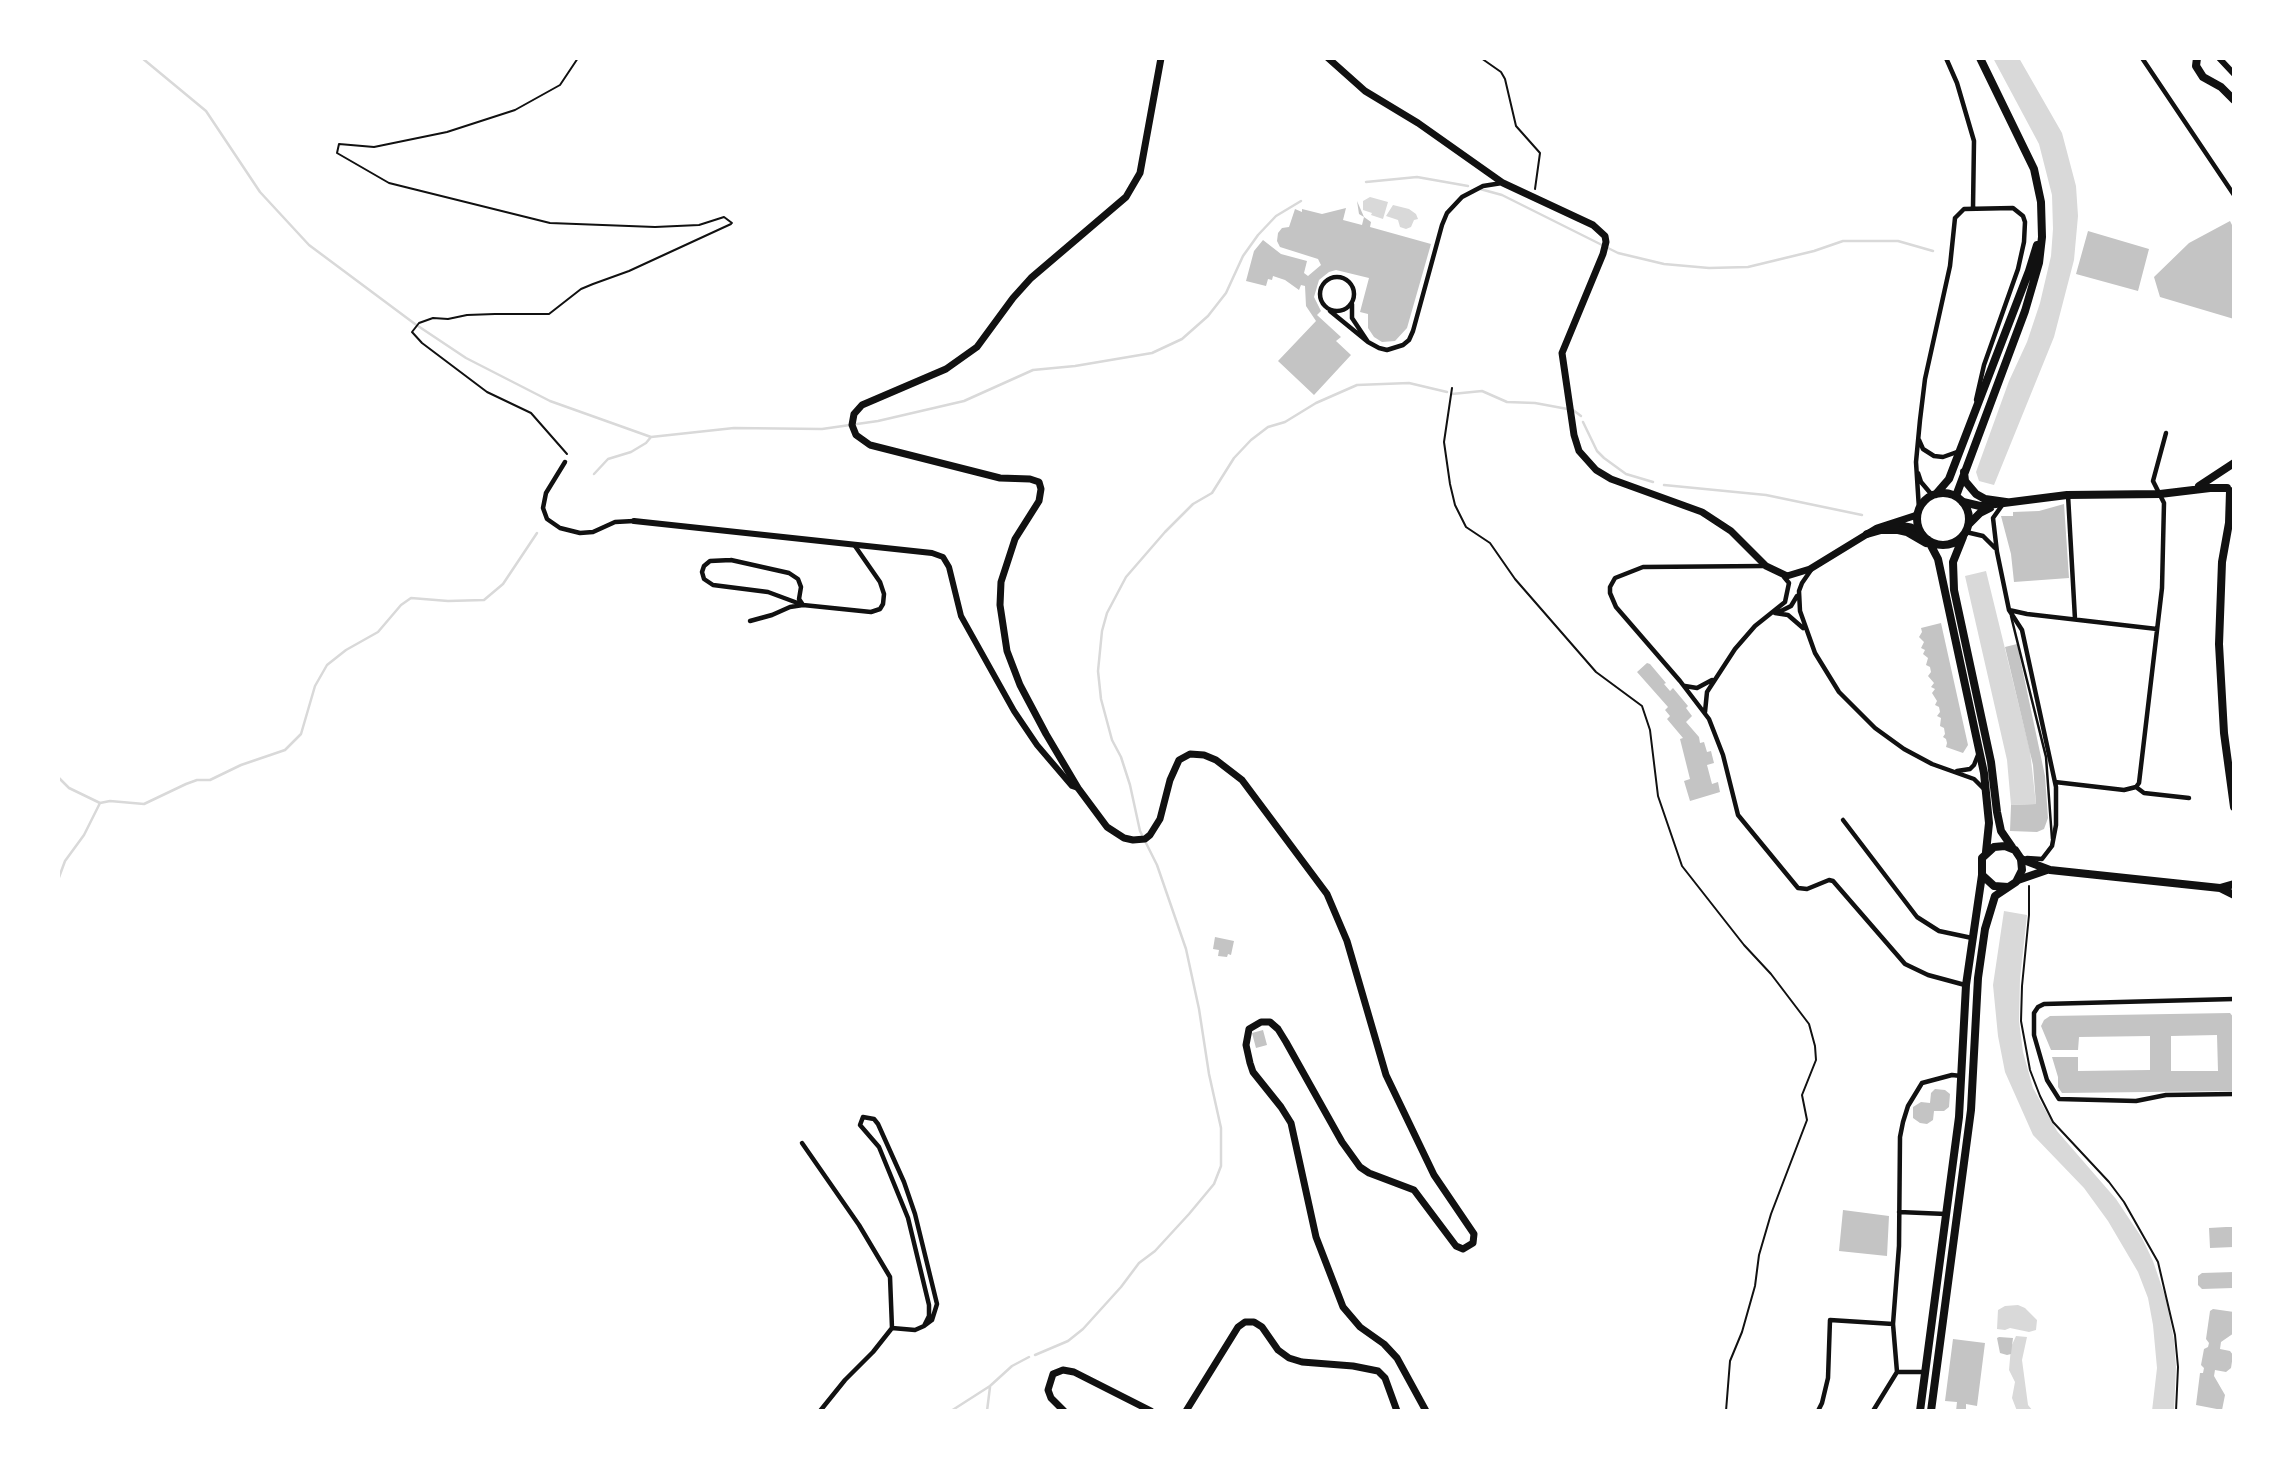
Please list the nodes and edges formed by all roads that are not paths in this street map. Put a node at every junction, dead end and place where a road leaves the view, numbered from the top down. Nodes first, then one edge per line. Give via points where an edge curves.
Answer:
1 (1161, 58) edge
2 (1328, 58) edge
3 (1945, 58) edge
4 (1980, 58) edge
5 (2142, 58) edge
6 (2197, 58) edge
7 (2219, 58) edge
8 (2234, 74) edge
9 (2234, 100) edge
10 (1503, 183) junction
11 (2234, 195) edge
12 (1973, 208) junction
13 (2042, 215) junction
14 (1353, 298) junction
15 (1327, 308) junction
16 (1368, 342) junction
17 (1971, 422) junction
18 (2166, 433) dead end
19 (1918, 439) junction
20 (1961, 449) junction
21 (565, 462) road end
22 (1916, 462) junction
23 (2231, 466) edge
24 (1964, 472) junction
25 (2193, 489) junction
26 (2231, 491) edge
27 (1934, 494) junction
28 (2160, 494) junction
29 (2068, 495) junction
30 (1962, 501) junction
31 (2007, 502) junction
32 (2234, 511) edge
33 (1918, 512) junction
34 (634, 521) joint
35 (2229, 523) junction
36 (1885, 524) junction
37 (1966, 531) junction
38 (1867, 534) junction
39 (1925, 537) junction
40 (854, 545) junction
41 (1997, 552) junction
42 (1938, 559) junction
43 (1766, 565) junction
44 (1814, 567) junction
45 (1781, 574) junction
46 (1799, 592) junction
47 (803, 605) junction
48 (2009, 610) junction
49 (1771, 614) junction
50 (2075, 619) junction
51 (750, 621) dead end
52 (2157, 629) junction
53 (1806, 632) junction
54 (1720, 672) junction
55 (1680, 681) junction
56 (1705, 714) junction
57 (1978, 745) junction
58 (1953, 771) junction
59 (2055, 782) junction
60 (1078, 788) junction
61 (2138, 789) junction
62 (1987, 796) junction
63 (2189, 798) dead end
64 (2234, 807) edge
65 (1843, 820) dead end
66 (2052, 846) junction
67 (1986, 852) junction
68 (2018, 854) junction
69 (2050, 870) junction
70 (1982, 875) junction
71 (2018, 880) junction
72 (2234, 884) edge
73 (2008, 887) junction
74 (2220, 888) junction
75 (2234, 897) edge
76 (1973, 938) junction
77 (1966, 985) junction
78 (2234, 999) edge
79 (1963, 1076) junction
80 (2234, 1094) edge
81 (802, 1143) dead end
82 (1899, 1212) junction
83 (1946, 1214) junction
84 (1893, 1324) junction
85 (924, 1326) junction
86 (892, 1328) junction
87 (1897, 1372) junction
88 (1926, 1373) junction
89 (820, 1411) edge
90 (1064, 1411) edge
91 (1151, 1411) edge
92 (1186, 1411) edge
93 (1396, 1411) edge
94 (1426, 1411) edge
95 (1818, 1411) edge
96 (1873, 1411) edge
97 (1920, 1411) edge
98 (1931, 1411) edge

1 - 60 main road via 1140,173 1126,197 1024,285 977,347 946,369 862,405 853,414 856,435 870,445 1000,478 1035,479 1040,484 1039,501 1012,548 1001,582 1000,605 1007,650 1020,685
2 - 10 main road via 1364,91
3 - 12 street via 1958,83 1975,141
4 - 13 main road via 2031,162
5 - 11 street
6 - 9 main road via 2203,77
7 - 8 street
10 - 16 street via 1483,186 1447,213 1409,340 1387,350
10 - 43 main road via 1593,225 1602,232 1606,245 1562,353 1580,452 1611,479 1702,512 1731,531
12 - 17 street via 2013,208 2023,216 2025,231 2018,269 1984,365
12 - 19 street via 1955,218
13 - 17 main road via 2029,271
13 - 24 main road via 2039,263 2028,302
14 - 15 street via 1343,310
14 - 15 street via 1352,287 1344,279 1328,279 1320,294
14 - 16 street via 1352,318
15 - 16 street
17 - 20 main road
18 - 28 street via 2153,481
19 - 20 street via 1934,456
19 - 22 street
20 - 27 main road via 1949,479
21 - 34 street via 546,493 543,508 547,519 580,533
22 - 27 street via 1921,482
22 - 33 street
23 - 25 main road
23 - 26 main road via 2224,478
24 - 30 main road
24 - 31 main road via 1976,494
25 - 26 main road
25 - 28 main road
26 - 35 main road
27 - 30 main road
27 - 33 main road
28 - 29 main road
28 - 52 street via 2165,517
29 - 31 main road
29 - 50 street
30 - 31 main road via 1980,506
30 - 37 main road via 1969,512
31 - 37 main road via 1980,513
31 - 41 street via 1993,518
32 - 35 main road
33 - 36 main road
33 - 39 main road via 1918,525
34 - 40 street
35 - 64 main road via 2222,562 2220,644 2224,733
36 - 38 main road
36 - 39 main road via 1905,525
37 - 39 main road via 1947,545
37 - 41 street via 1988,539
37 - 68 main road via 1954,562 1954,590 2001,831
38 - 42 main road via 1907,532 1932,548
38 - 44 main road
39 - 42 main road
40 - 47 street via 880,582 884,594 880,609
40 - 60 street via 943,557 961,616 1014,711 1037,745
41 - 48 street
42 - 57 main road
43 - 45 main road
43 - 55 street via 1643,567 1615,578 1610,593 1616,607
44 - 45 main road via 1795,575
44 - 46 street
45 - 49 street via 1789,583 1788,597
46 - 49 street via 1791,606
46 - 53 street
47 - 47 street via 768,592 713,585 704,579 704,566 710,561 731,560 789,573 798,579
47 - 51 street
48 - 50 street
48 - 59 street via 2022,630
48 - 66 lane via 2046,757
49 - 53 street via 1788,615
49 - 54 street via 1748,634
50 - 52 street
52 - 61 street
53 - 58 street via 1826,673 1861,715 1904,749
54 - 55 street via 1697,688
54 - 56 street via 1704,699
55 - 56 street
56 - 77 street via 1720,745 1738,815 1798,888 1807,890 1833,881 1905,964
57 - 58 street via 1974,765
57 - 62 main road
58 - 62 street via 1979,781
59 - 61 street
59 - 66 street
60 - 94 main road via 1107,827 1124,838 1139,840 1150,835 1160,819 1180,761 1196,753 1211,757 1242,780 1327,894 1347,941 1387,1075 1434,1175 1474,1234 1469,1247 1456,1246 1414,1190 1369,1173 1353,1159 1278,1029 1261,1022 1249,1029 1246,1045 1253,1072 1291,1123 1316,1237 1343,1307 1397,1358
61 - 63 street
62 - 67 main road
65 - 76 street via 1917,917 1939,931
66 - 68 street via 2042,859
67 - 68 main road via 1999,846
67 - 70 main road via 1980,865
68 - 69 main road
68 - 71 main road via 2022,870
69 - 71 main road
69 - 74 main road
70 - 73 main road via 1991,885
70 - 76 main road
71 - 73 main road
72 - 74 main road
73 - 98 main road via 1991,902 1983,942 1971,1110
74 - 75 main road
76 - 77 main road
77 - 79 main road
78 - 80 street via 2044,1004 2034,1013 2034,1035 2047,1080 2059,1099 2136,1101 2166,1095
79 - 82 street via 1922,1083 1908,1106 1900,1138
79 - 83 main road
81 - 86 street via 890,1277
82 - 83 street
82 - 84 street
83 - 88 main road
84 - 87 street
84 - 95 street via 1830,1320 1828,1378
85 - 85 street via 932,1320 937,1304 915,1214 878,1124 863,1116 860,1125 878,1147 908,1218 929,1305
85 - 86 street
86 - 89 street
87 - 88 street
87 - 96 street
88 - 97 main road
90 - 91 main road via 1048,1390 1054,1374 1063,1370
92 - 93 main road via 1238,1327 1254,1322 1289,1358 1378,1371 1385,1378

